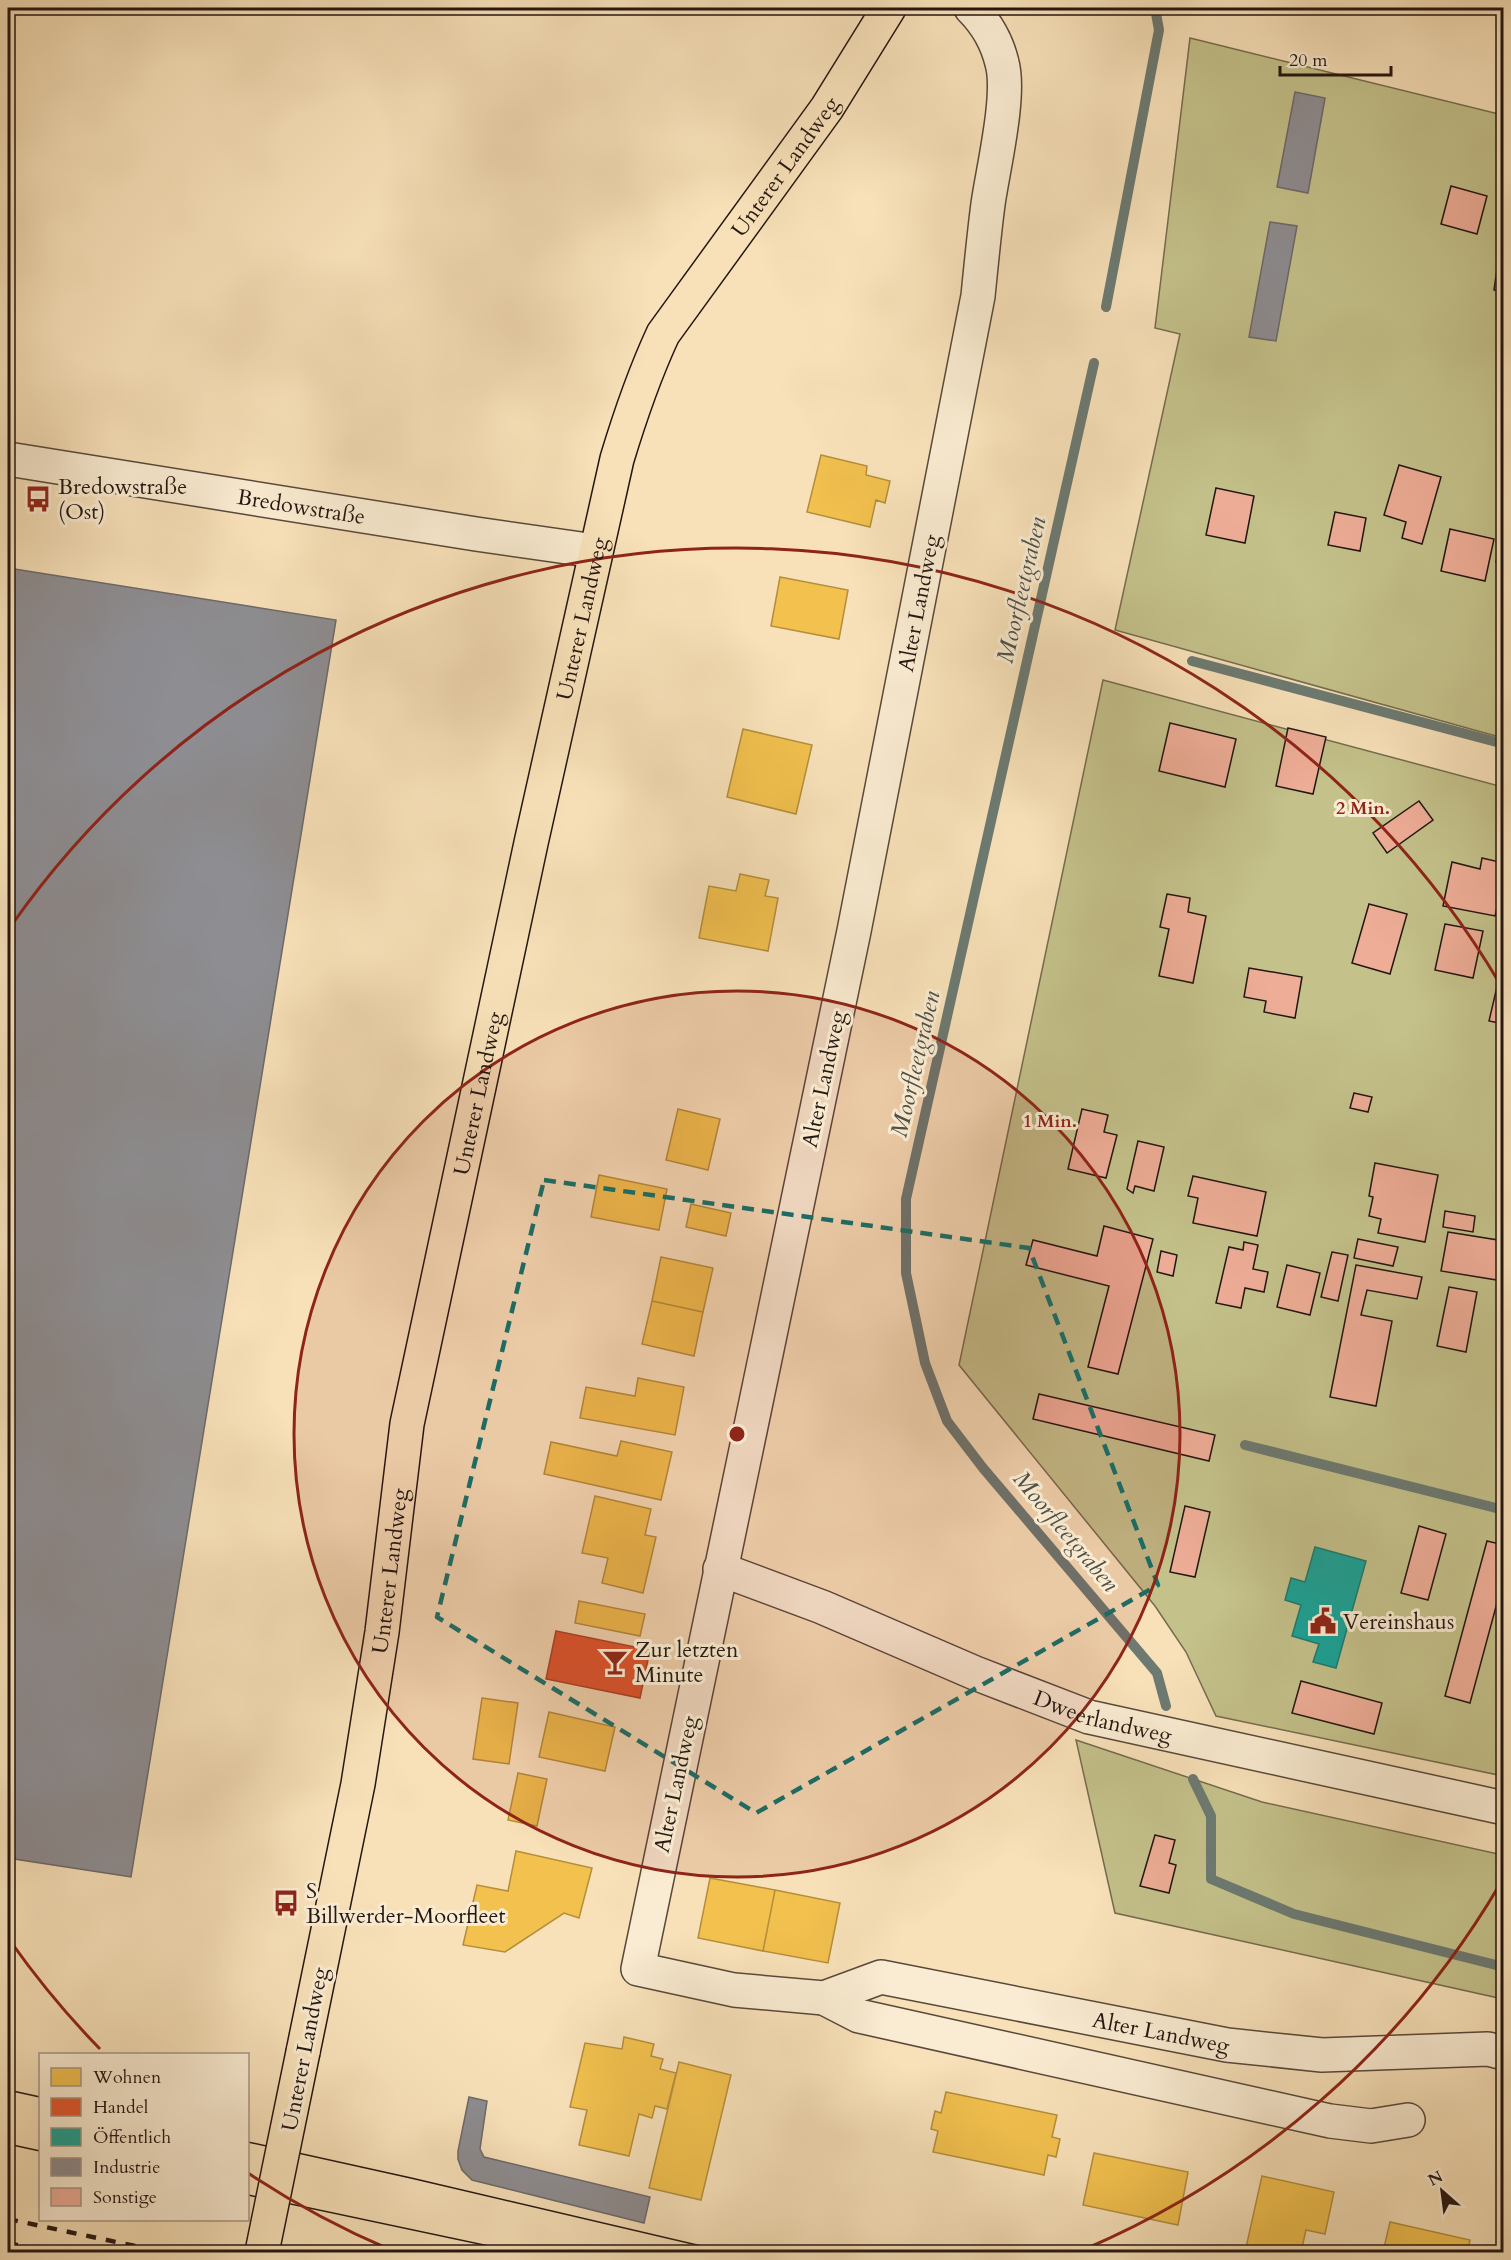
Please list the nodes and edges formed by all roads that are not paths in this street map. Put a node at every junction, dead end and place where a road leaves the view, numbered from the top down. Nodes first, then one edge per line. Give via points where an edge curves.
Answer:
1 (889, 8) edge
2 (971, 8) edge
3 (8, 459) edge
4 (595, 551) junction
5 (720, 1569) junction
6 (1503, 1808) edge
7 (824, 1998) junction
8 (1503, 2053) edge
9 (1408, 2120) dead end
10 (262, 2253) edge

1 - 4 main road, Unterer Landweg via 827,108 663,334 630,414
2 - 5 street, Alter Landweg via 993,39 1005,82 978,296 856,920
3 - 4 street, Bredowstraße
4 - 10 main road, Unterer Landweg, bridge via 407,1424 360,1773
5 - 6 street, Dweerlandweg via 822,1606 975,1674 1089,1717
5 - 7 street, Alter Landweg via 638,1969 734,1990
7 - 8 street, Alter Landweg via 881,1977 1227,2045 1322,2055 1488,2049
7 - 9 street, Alter Landweg via 859,2016 1330,2121 1371,2126

